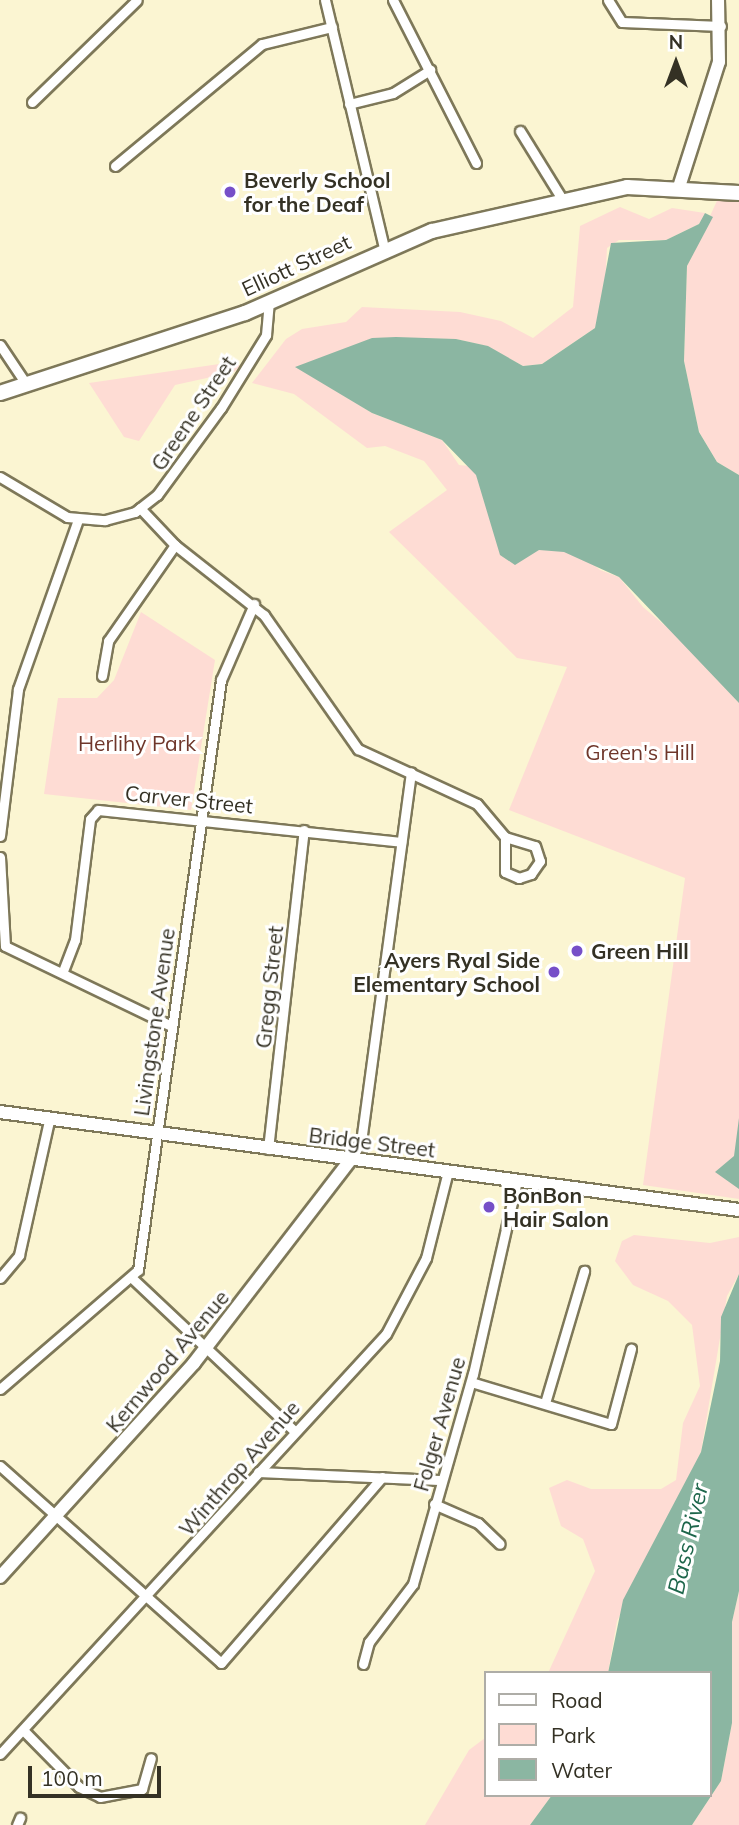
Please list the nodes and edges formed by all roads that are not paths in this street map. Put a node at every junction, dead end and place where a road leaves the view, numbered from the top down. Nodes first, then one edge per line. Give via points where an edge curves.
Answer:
1 (137, 0) edge
2 (325, 0) edge
3 (393, 0) edge
4 (608, 0) edge
5 (718, 0) edge
6 (721, 26) junction
7 (332, 27) junction
8 (430, 70) junction
9 (32, 102) dead end
10 (349, 104) junction
11 (520, 131) dead end
12 (476, 163) dead end
13 (115, 166) dead end
14 (679, 187) junction
15 (739, 192) edge
16 (562, 199) junction
17 (384, 247) junction
18 (269, 303) junction
19 (0, 345) edge
20 (26, 384) junction
21 (0, 393) edge
22 (0, 477) edge
23 (140, 508) junction
24 (78, 520) junction
25 (175, 545) junction
26 (254, 604) junction
27 (102, 676) dead end
28 (411, 772) junction
29 (202, 818) junction
30 (304, 830) junction
31 (0, 835) edge
32 (505, 837) junction
33 (401, 842) junction
34 (0, 856) edge
35 (63, 971) junction
36 (169, 1026) junction
37 (0, 1112) edge
38 (49, 1121) junction
39 (156, 1134) junction
40 (268, 1149) junction
41 (351, 1159) junction
42 (448, 1171) junction
43 (517, 1180) junction
44 (739, 1210) edge
45 (584, 1271) dead end
46 (0, 1278) edge
47 (133, 1279) junction
48 (206, 1348) junction
49 (631, 1349) dead end
50 (471, 1382) junction
51 (0, 1389) edge
52 (545, 1403) junction
53 (293, 1430) junction
54 (0, 1466) edge
55 (258, 1472) junction
56 (382, 1477) junction
57 (439, 1480) junction
58 (434, 1504) junction
59 (57, 1517) junction
60 (500, 1544) dead end
61 (0, 1577) edge
62 (147, 1599) junction
63 (363, 1664) dead end
64 (24, 1731) junction
65 (0, 1754) edge
66 (152, 1758) dead end

1 - 9 street
2 - 7 street
3 - 8 street
4 - 6 street via 622,22
5 - 6 main road
6 - 14 main road via 713,86
7 - 10 street
7 - 13 street via 262,44
8 - 10 street via 393,93
8 - 12 street
10 - 17 street
11 - 16 street
14 - 15 main road, Elliott Street
14 - 16 main road, Elliott Street
16 - 17 main road, Elliott Street
17 - 18 main road, Elliott Street
18 - 20 main road, Elliott Street
18 - 23 street, Greene Street via 266,335 221,408 166,485
19 - 20 street
20 - 21 main road, Elliott Street
22 - 24 street, Greene Street via 54,513
23 - 24 street, Greene Street via 105,520
23 - 25 street
24 - 31 street via 18,689
25 - 26 street
25 - 27 street via 108,641
26 - 28 street via 358,749
26 - 29 street, Livingstone Avenue via 221,680
28 - 32 street via 477,804
28 - 33 street
29 - 30 street, Carver Street
29 - 35 street, Carver Street via 109,808 93,813 75,940
29 - 36 street, Livingstone Avenue
30 - 33 street, Carver Street
30 - 40 street, Gregg Street
32 - 32 street via 535,846 540,861 531,874 519,878 505,872
33 - 41 street via 361,1142
34 - 35 street via 5,946
35 - 36 street
36 - 39 street, Livingstone Avenue
37 - 38 main road, Bridge Street
38 - 39 main road, Bridge Street
38 - 46 street via 19,1255
39 - 40 main road, Bridge Street
39 - 47 street, Livingstone Avenue
40 - 41 main road, Bridge Street
41 - 42 main road, Bridge Street
41 - 48 main road, Kernwood Avenue
42 - 43 main road, Bridge Street
42 - 53 street, Winthrop Avenue via 426,1258 398,1313 366,1357
43 - 44 main road, Bridge Street
43 - 50 street, Folger Avenue
45 - 52 street
47 - 48 street
47 - 51 street
48 - 53 street
48 - 59 main road, Kernwood Avenue
49 - 52 street via 611,1424
50 - 52 street
50 - 57 street, Folger Avenue
53 - 55 street, Winthrop Avenue
54 - 59 street
55 - 56 street
55 - 62 street, Winthrop Avenue
56 - 57 street
56 - 62 street via 221,1663
57 - 58 street, Folger Avenue
58 - 60 street via 478,1523
58 - 63 street, Folger Avenue via 413,1584 369,1642
59 - 61 main road, Kernwood Avenue
59 - 62 street
62 - 64 street, Winthrop Avenue
64 - 65 street, Winthrop Avenue
64 - 66 street via 79,1787 100,1797 142,1789

